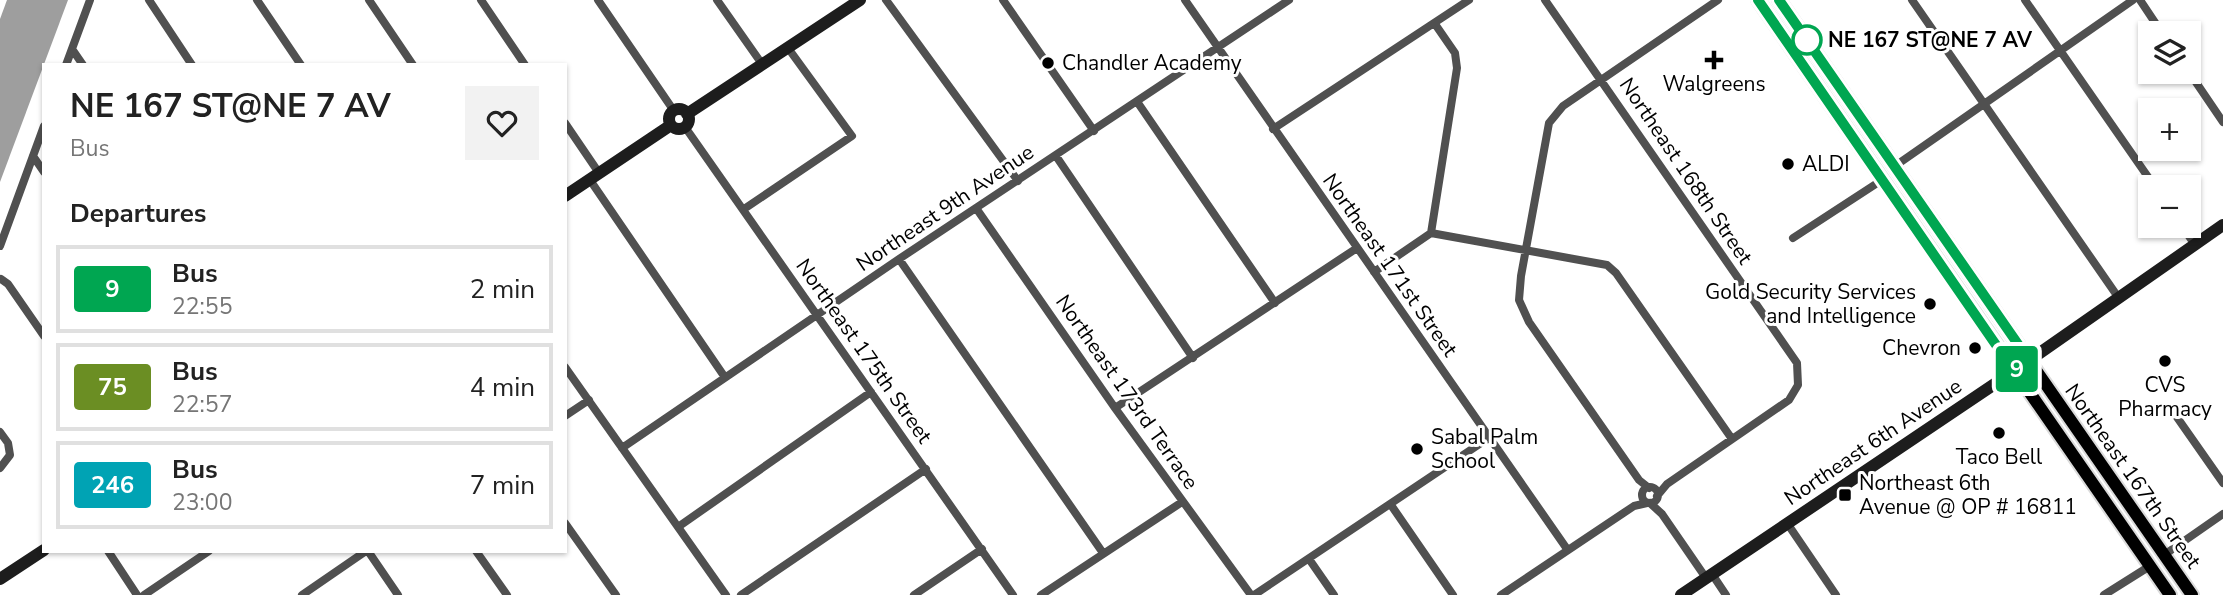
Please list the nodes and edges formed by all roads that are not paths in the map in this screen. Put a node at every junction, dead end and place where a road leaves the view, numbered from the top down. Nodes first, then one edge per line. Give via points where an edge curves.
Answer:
1 (90, 0) edge
2 (149, 0) edge
3 (257, 0) edge
4 (369, 0) edge
5 (481, 0) edge
6 (598, 0) edge
7 (718, 0) edge
8 (860, 0) edge
9 (886, 0) edge
10 (1003, 0) edge
11 (1185, 0) edge
12 (1289, 0) edge
13 (1469, 0) edge
14 (1545, 0) edge
15 (1718, 0) edge
16 (1758, 0) edge
17 (1779, 0) edge
18 (1912, 0) edge
19 (2025, 0) edge
20 (2133, 0) edge
21 (2140, 0) edge
22 (2154, 21) edge
23 (1435, 24) junction
24 (1217, 47) junction
25 (72, 48) junction
26 (788, 48) junction
27 (2060, 51) junction
28 (67, 63) edge
29 (82, 63) edge
30 (191, 63) edge
31 (300, 63) edge
32 (412, 63) edge
33 (524, 63) edge
34 (762, 64) junction
35 (1602, 79) junction
36 (2197, 84) edge
37 (1138, 103) junction
38 (1984, 104) junction
39 (680, 119) junction
40 (2223, 122) edge
41 (567, 127) edge
42 (1273, 130) junction
43 (42, 131) edge
44 (1094, 131) junction
45 (33, 156) junction
46 (1056, 156) junction
47 (1870, 162) junction
48 (1895, 166) junction
49 (42, 169) edge
50 (2147, 175) edge
51 (595, 176) junction
52 (1882, 180) junction
53 (1017, 181) junction
54 (567, 195) edge
55 (1918, 199) junction
56 (976, 208) junction
57 (744, 209) junction
58 (2223, 225) edge
59 (1431, 233) junction
60 (1793, 238) dead end
61 (2191, 238) edge
62 (2195, 244) junction
63 (0, 246) edge
64 (1357, 248) junction
65 (1524, 252) junction
66 (898, 259) junction
67 (0, 269) edge
68 (1374, 272) junction
69 (1, 280) edge
70 (2118, 297) junction
71 (1275, 303) junction
72 (818, 315) junction
73 (42, 333) edge
74 (1193, 358) junction
75 (2029, 360) junction
76 (567, 370) edge
77 (2014, 371) junction
78 (724, 376) junction
79 (871, 392) junction
80 (589, 400) junction
81 (1115, 408) junction
82 (2174, 412) dead end
83 (567, 415) edge
84 (0, 432) edge
85 (1490, 437) junction
86 (1732, 439) junction
87 (622, 447) junction
88 (0, 468) edge
89 (926, 469) junction
90 (2223, 483) edge
91 (1650, 495) junction
92 (1182, 502) junction
93 (1391, 505) junction
94 (2223, 514) edge
95 (1787, 523) junction
96 (567, 526) edge
97 (678, 527) junction
98 (2134, 543) junction
99 (982, 549) junction
100 (1567, 549) junction
101 (42, 551) edge
102 (109, 553) edge
103 (206, 553) edge
104 (364, 553) edge
105 (368, 553) edge
106 (477, 553) edge
107 (1103, 553) junction
108 (2164, 555) junction
109 (1309, 559) junction
110 (2150, 566) junction
111 (1709, 576) junction
112 (2180, 578) junction
113 (0, 579) edge
114 (137, 595) edge
115 (144, 595) edge
116 (302, 595) edge
117 (398, 595) edge
118 (507, 595) edge
119 (616, 595) edge
120 (726, 595) edge
121 (741, 595) edge
122 (914, 595) edge
123 (1013, 595) edge
124 (1041, 595) edge
125 (1252, 595) edge
126 (1334, 595) edge
127 (1453, 595) edge
128 (1501, 595) edge
129 (1681, 595) edge
130 (1726, 595) edge
131 (1836, 595) edge
132 (2104, 595) edge
133 (2170, 595) edge
134 (2192, 595) edge

1 - 25 street
2 - 30 street
3 - 31 street
4 - 32 street
5 - 33 street
6 - 39 street, Northeast 175th Street
7 - 34 street
8 - 26 main road
9 - 53 street
10 - 44 street
11 - 24 street, Northeast 171st Street
12 - 24 street, Northeast 9th Avenue
13 - 23 street
14 - 35 street, Northeast 168th Street
15 - 35 street
16 - 47 main road, Northeast 167th Street
17 - 48 main road, Northeast 167th Street
18 - 38 street
19 - 27 street
20 - 27 street
21 - 22 street
23 - 42 street
23 - 59 street via 1455,53 1457,68
24 - 37 street, Northeast 9th Avenue
24 - 42 street, Northeast 171st Street
25 - 28 street
25 - 29 street
26 - 34 main road
26 - 57 street via 852,136
27 - 38 street
27 - 50 street
34 - 39 main road
35 - 65 street via 1563,106 1549,123
35 - 86 street, Northeast 168th Street via 1797,363 1798,386 1789,400
36 - 40 street
37 - 44 street, Northeast 9th Avenue
37 - 71 street
38 - 48 street
38 - 70 street
39 - 51 main road
39 - 57 street, Northeast 175th Street
41 - 51 street
42 - 64 street, Northeast 171st Street
43 - 45 street
44 - 46 street, Northeast 9th Avenue
45 - 49 street
45 - 63 street
46 - 53 street, Northeast 9th Avenue
46 - 74 street
47 - 48 main road
47 - 52 main road, Northeast 167th Street
48 - 55 main road, Northeast 167th Street
51 - 54 main road
51 - 78 street
52 - 55 main road via 1897,183
52 - 60 street
52 - 77 main road, Northeast 167th Street
53 - 56 street, Northeast 9th Avenue
55 - 75 main road, Northeast 167th Street
56 - 66 street, Northeast 9th Avenue
56 - 81 street, Northeast 173rd Terrace
57 - 72 street, Northeast 175th Street
58 - 62 main road, Northeast 6th Avenue
59 - 65 street
59 - 68 street
61 - 62 street
62 - 70 main road, Northeast 6th Avenue
64 - 68 street, Northeast 171st Street
64 - 71 street
65 - 86 street via 1607,265 1616,273
65 - 91 street via 1519,300 1529,321
66 - 72 street, Northeast 9th Avenue
66 - 107 street
67 - 69 street
68 - 85 street, Northeast 171st Street
69 - 73 street
70 - 75 main road, Northeast 6th Avenue
71 - 74 street
72 - 78 street, Northeast 9th Avenue
72 - 79 street, Northeast 175th Street
74 - 81 street
75 - 77 main road, Northeast 6th Avenue
75 - 108 main road, Northeast 167th Street
76 - 80 street
77 - 95 main road, Northeast 6th Avenue
77 - 98 main road, Northeast 167th Street
78 - 87 street, Northeast 9th Avenue
79 - 89 street, Northeast 175th Street
79 - 97 street
80 - 83 street
80 - 87 street
81 - 92 street, Northeast 173rd Terrace
82 - 90 street
84 - 88 street via 9,455
85 - 93 street
85 - 100 street, Northeast 171st Street
86 - 91 street
87 - 97 street
89 - 99 street, Northeast 175th Street
89 - 121 street
91 - 100 street
91 - 111 street
92 - 107 street
92 - 125 street, Northeast 173rd Terrace
93 - 109 street
93 - 127 street
94 - 108 street
95 - 111 main road, Northeast 6th Avenue
95 - 131 street
96 - 119 street
97 - 120 street
98 - 108 main road via 2151,554
98 - 110 main road, Northeast 167th Street
99 - 122 street
99 - 123 street, Northeast 175th Street
100 - 128 street
101 - 113 main road
102 - 114 street
103 - 115 street
104 - 116 street
105 - 117 street
106 - 118 street
107 - 124 street
108 - 112 main road, Northeast 167th Street
109 - 125 street
109 - 126 street
110 - 112 main road
110 - 132 street
110 - 133 main road, Northeast 167th Street
111 - 129 main road, Northeast 6th Avenue
111 - 130 street
112 - 134 main road, Northeast 167th Street

